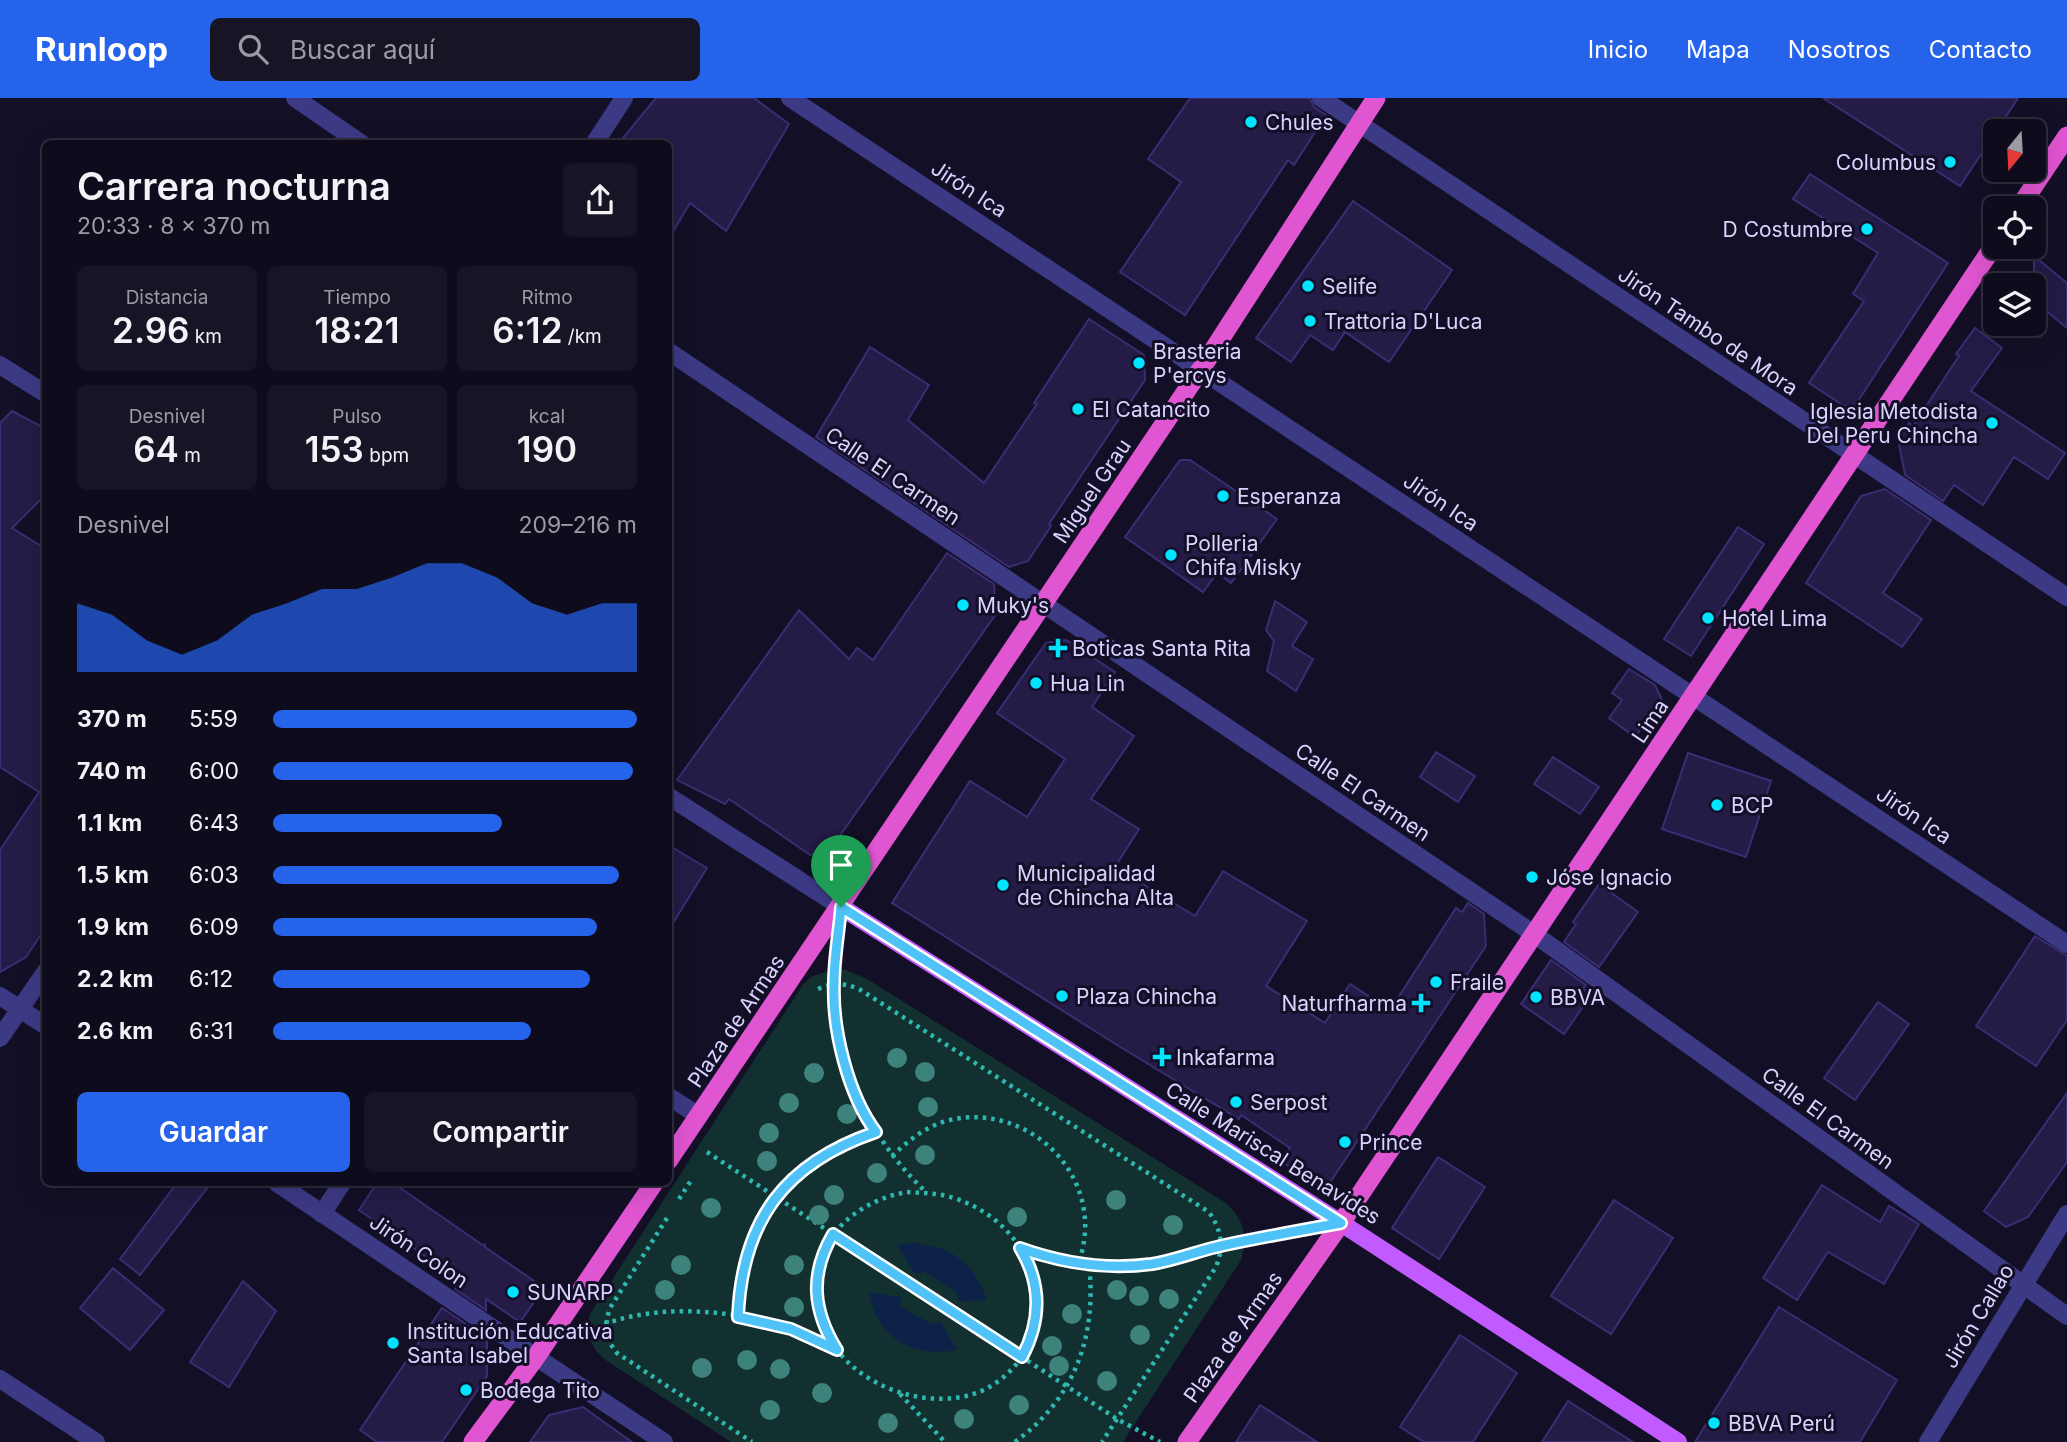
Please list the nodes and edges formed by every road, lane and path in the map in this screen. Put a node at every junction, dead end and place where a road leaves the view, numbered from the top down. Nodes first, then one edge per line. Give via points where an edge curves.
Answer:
1 (295, 98) edge
2 (624, 98) edge
3 (790, 98) edge
4 (1321, 98) edge
5 (1376, 98) edge
6 (1359, 124) junction
7 (2067, 136) edge
8 (356, 140) edge
9 (597, 140) edge
10 (2027, 196) edge
11 (1985, 259) edge
12 (672, 354) edge
13 (0, 365) edge
14 (1201, 369) junction
15 (42, 391) edge
16 (1854, 456) junction
17 (2067, 597) edge
18 (1043, 606) junction
19 (1694, 696) junction
20 (672, 799) edge
21 (841, 907) junction
22 (1534, 934) junction
23 (2067, 944) edge
24 (836, 958) dead end
25 (42, 977) edge
26 (834, 984) junction
27 (0, 996) edge
28 (809, 996) dead end
29 (20, 1009) junction
30 (42, 1023) edge
31 (0, 1038) edge
32 (672, 1099) edge
33 (699, 1116) junction
34 (876, 1132) junction
35 (685, 1138) junction
36 (716, 1142) dead end
37 (708, 1153) junction
38 (672, 1156) edge
39 (892, 1156) junction
40 (701, 1164) dead end
41 (694, 1175) dead end
42 (281, 1186) edge
43 (340, 1186) edge
44 (652, 1186) edge
45 (927, 1193) junction
46 (776, 1197) junction
47 (322, 1214) junction
48 (2067, 1214) edge
49 (1341, 1223) junction
50 (833, 1234) junction
51 (1221, 1246) junction
52 (1020, 1248) junction
53 (1079, 1263) junction
54 (1089, 1264) junction
55 (2022, 1286) junction
56 (2067, 1316) edge
57 (738, 1317) junction
58 (606, 1322) junction
59 (582, 1334) dead end
60 (837, 1350) junction
61 (536, 1357) junction
62 (1022, 1357) junction
63 (0, 1379) edge
64 (1067, 1387) junction
65 (898, 1392) junction
66 (1116, 1419) junction
67 (96, 1442) edge
68 (473, 1442) edge
69 (664, 1442) edge
70 (752, 1442) edge
71 (945, 1442) edge
72 (1015, 1442) edge
73 (1102, 1442) edge
74 (1160, 1442) edge
75 (1187, 1442) edge
76 (1678, 1442) edge
77 (1928, 1442) edge

1 - 8 street
2 - 9 street
3 - 14 street, Jirón Ica
4 - 6 street, Jirón Tambo de Mora
5 - 6 highway, Miguel Grau
6 - 14 highway, Miguel Grau
6 - 16 street, Jirón Tambo de Mora
7 - 10 highway
11 - 16 highway, Lima
12 - 18 street, Calle El Carmen
13 - 15 street
14 - 18 highway, Miguel Grau
14 - 19 street, Jirón Ica
16 - 17 street, Jirón Tambo de Mora
16 - 19 highway, Lima
18 - 21 highway, Miguel Grau
18 - 22 street, Calle El Carmen
19 - 22 highway, Lima
19 - 23 street, Jirón Ica
20 - 21 street
21 - 33 highway, Plaza de Armas
21 - 49 main road, Calle Mariscal Benavides
22 - 49 highway, Lima
22 - 55 street, Calle El Carmen
24 - 26 path
25 - 29 street
26 - 28 path
26 - 34 path via 843,1057
26 - 51 path via 859,989 1209,1212 1221,1235
27 - 29 street
29 - 30 street
29 - 31 street
32 - 33 street
33 - 35 highway, Plaza de Armas
34 - 39 path
34 - 46 path via 820,1157
35 - 37 path
35 - 38 highway, Plaza de Armas
36 - 37 path
37 - 40 path
37 - 46 path
39 - 45 path
39 - 53 path via 908,1141 946,1121 988,1118 1029,1131 1062,1159 1082,1199 1084,1242
41 - 58 path via 610,1308
42 - 47 street, Jirón Colon
43 - 47 street
44 - 61 highway
45 - 50 path via 885,1196 855,1212
45 - 52 path via 955,1198 978,1209
46 - 50 path
46 - 57 path via 746,1254
47 - 61 street, Jirón Colon
48 - 55 street, Jirón Callao
49 - 51 path
49 - 75 highway, Plaza de Armas
49 - 76 main road, Calle Mariscal Benavides
50 - 60 path via 817,1274 816,1294 819,1315
50 - 62 path
51 - 54 path via 1152,1264
51 - 66 path via 1216,1267
52 - 53 path
52 - 62 path via 1031,1270 1038,1314
53 - 54 path
54 - 64 path via 1089,1326 1082,1356
55 - 56 street, Calle El Carmen
55 - 77 street, Jirón Callao
57 - 58 path via 680,1312
57 - 60 path via 791,1329
58 - 59 path
58 - 70 path via 607,1336 617,1353
60 - 65 path via 857,1369
61 - 68 highway
61 - 69 street
62 - 64 path
62 - 65 path via 994,1385 974,1394 933,1399
63 - 67 street
64 - 66 path
64 - 72 path via 1051,1410
65 - 71 path
66 - 73 path
66 - 74 path

